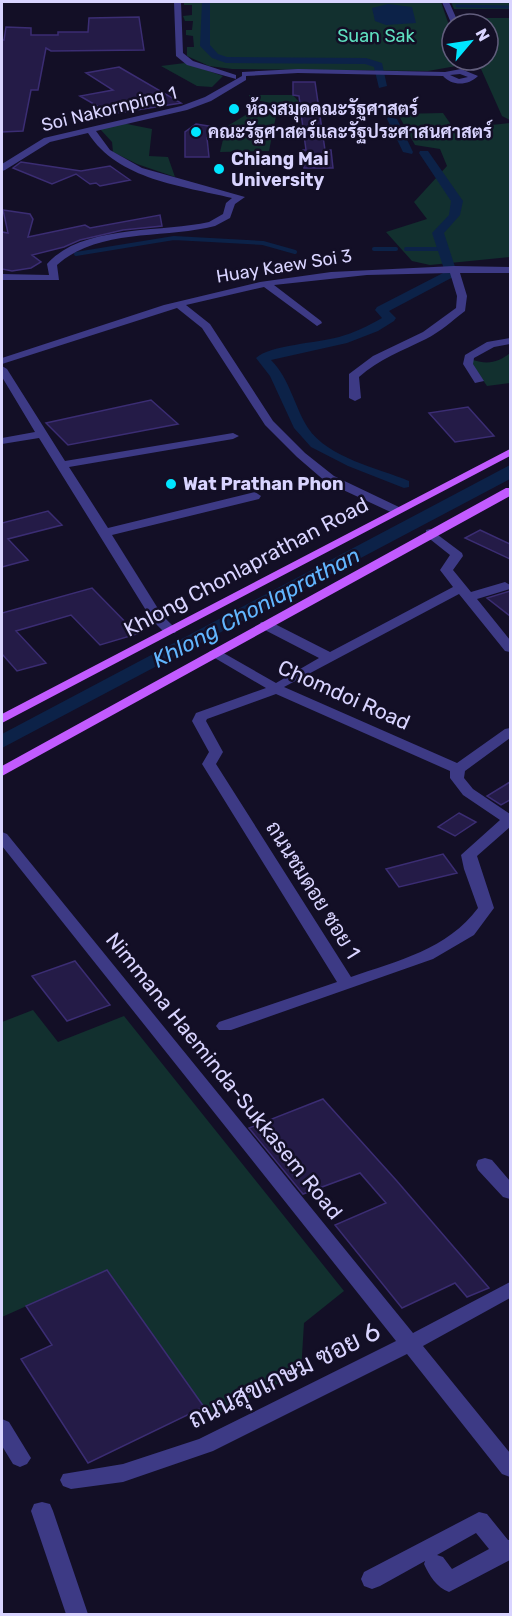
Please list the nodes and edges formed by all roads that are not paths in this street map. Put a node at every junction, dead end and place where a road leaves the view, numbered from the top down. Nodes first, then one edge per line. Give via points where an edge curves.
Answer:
1 (177, 2) edge
2 (470, 72) edge
3 (240, 76) junction
4 (90, 129) junction
5 (2, 168) edge
6 (454, 269) junction
7 (510, 270) edge
8 (2, 277) edge
9 (266, 284) junction
10 (180, 304) junction
11 (318, 323) dead end
12 (510, 341) edge
13 (2, 369) edge
14 (479, 381) dead end
15 (355, 398) dead end
16 (42, 434) junction
17 (233, 436) dead end
18 (2, 441) edge
19 (510, 452) edge
20 (62, 465) junction
21 (510, 491) edge
22 (255, 496) dead end
23 (397, 511) junction
24 (104, 533) junction
25 (430, 534) junction
26 (505, 586) dead end
27 (454, 591) dead end
28 (469, 597) junction
29 (266, 625) junction
30 (170, 630) junction
31 (510, 648) edge
32 (214, 654) junction
33 (328, 657) junction
34 (280, 686) junction
35 (2, 719) edge
36 (510, 732) edge
37 (458, 769) junction
38 (2, 772) edge
39 (510, 820) edge
40 (2, 837) edge
41 (347, 984) junction
42 (225, 1026) dead end
43 (485, 1165) dead end
44 (510, 1192) edge
45 (510, 1289) edge
46 (411, 1344) junction
47 (2, 1428) edge
48 (20, 1458) dead end
49 (510, 1468) edge
50 (71, 1480) dead end
51 (42, 1510) dead end
52 (507, 1550) edge
53 (435, 1564) dead end
54 (372, 1579) dead end
55 (76, 1614) edge

1 - 3 street via 179,54 190,63
2 - 3 street via 474,77 454,80 444,74 388,72
3 - 4 street, Soi Nakornping 1 via 208,99 184,108
4 - 5 street, Soi Nakornping 1 via 47,140
4 - 8 street via 109,153 123,162 240,197 231,203 229,214 205,226 70,249 52,264 55,278
6 - 7 street, Huay Kaew Soi 3
6 - 9 street, Huay Kaew Soi 3 via 368,271
6 - 15 street via 462,296 461,309 425,336 386,352 361,368 353,376
9 - 10 street, Huay Kaew Soi 3
9 - 11 street
10 - 13 street, Huay Kaew Soi 3
10 - 23 street via 206,326 269,423 301,455 330,479
12 - 14 street via 491,344 469,357 468,364
13 - 16 street, Huay Kaew Soi 3
16 - 18 street
16 - 20 street, Huay Kaew Soi 3
17 - 20 street
19 - 23 main road, Khlong Chonlaprathan Road
20 - 24 street, Huay Kaew Soi 3
21 - 25 main road
22 - 24 street
23 - 30 main road, Khlong Chonlaprathan Road
24 - 30 street, Huay Kaew Soi 3 via 157,617
25 - 28 street via 456,553 446,570
25 - 29 main road
26 - 28 street
27 - 33 street
28 - 31 street
29 - 32 main road
29 - 33 street
30 - 35 main road, Khlong Chonlaprathan Road
32 - 34 street, Chomdoi Road
32 - 38 main road
33 - 34 street
34 - 37 street, Chomdoi Road
34 - 41 street, ถนนชมดอย ซอย 1 via 201,716 199,721 216,752 209,764
36 - 37 street
37 - 39 street via 457,778 468,792
39 - 41 street, ถนนชมดอย ซอย 1 via 469,855 469,870 486,908 469,930 409,962
40 - 46 street, Nimmana Haeminda-Sukkasem Road
41 - 42 street
43 - 44 street
45 - 46 street, ถนนสุขเกษม ซอย 6
46 - 49 street, Nimmana Haeminda-Sukkasem Road
46 - 50 street, ถนนสุขเกษม ซอย 6 via 206,1445 123,1473
47 - 48 street
51 - 55 street
52 - 53 street via 449,1582
52 - 54 street via 479,1521

